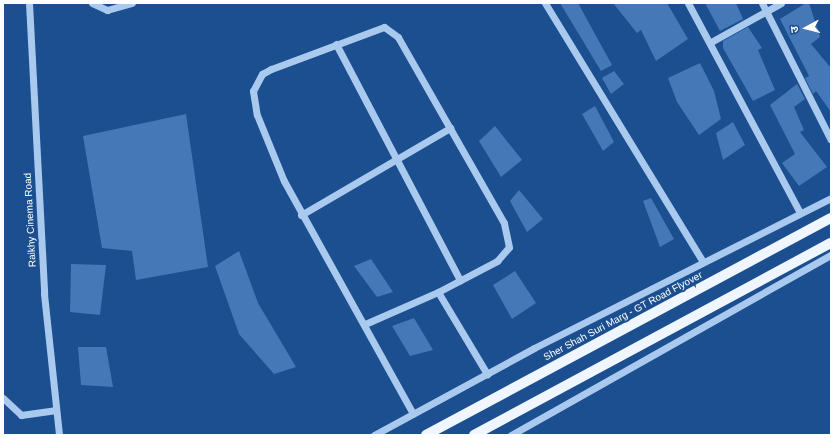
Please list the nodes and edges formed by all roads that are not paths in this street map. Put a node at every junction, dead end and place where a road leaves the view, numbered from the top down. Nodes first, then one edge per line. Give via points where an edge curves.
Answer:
1 (29, 3) edge
2 (92, 3) edge
3 (132, 3) edge
4 (544, 3) edge
5 (688, 3) edge
6 (781, 3) edge
7 (764, 6) edge
8 (711, 42) junction
9 (336, 44) junction
10 (450, 128) junction
11 (831, 140) edge
12 (395, 160) junction
13 (831, 198) edge
14 (800, 213) junction
15 (302, 215) junction
16 (831, 218) edge
17 (831, 243) edge
18 (831, 255) edge
19 (703, 262) junction
20 (460, 280) junction
21 (438, 292) junction
22 (365, 324) junction
23 (487, 374) junction
24 (3, 398) edge
25 (55, 410) junction
26 (413, 414) junction
27 (59, 435) edge
28 (374, 435) edge
29 (426, 435) edge
30 (474, 435) edge
31 (511, 435) edge

1 - 25 street, Raikhy Cinema Road via 44,294
2 - 3 street via 108,10
4 - 19 street
5 - 8 street
6 - 7 street
7 - 8 street
7 - 11 street
8 - 14 street
9 - 10 street via 376,28 392,31
9 - 12 street
9 - 15 street via 262,74 253,91 259,121
10 - 12 street
10 - 20 street via 509,236 509,247 497,261
12 - 15 street
12 - 20 street
13 - 14 street
14 - 19 street
15 - 22 street
16 - 29 main road, Sher Shah Suri Marg - GT Road Flyover
17 - 30 main road
18 - 31 street
19 - 23 street
20 - 21 street
21 - 22 street
21 - 23 street
22 - 26 street
23 - 26 street
24 - 25 street via 21,415
25 - 27 street, Raikhy Cinema Road
26 - 28 street

